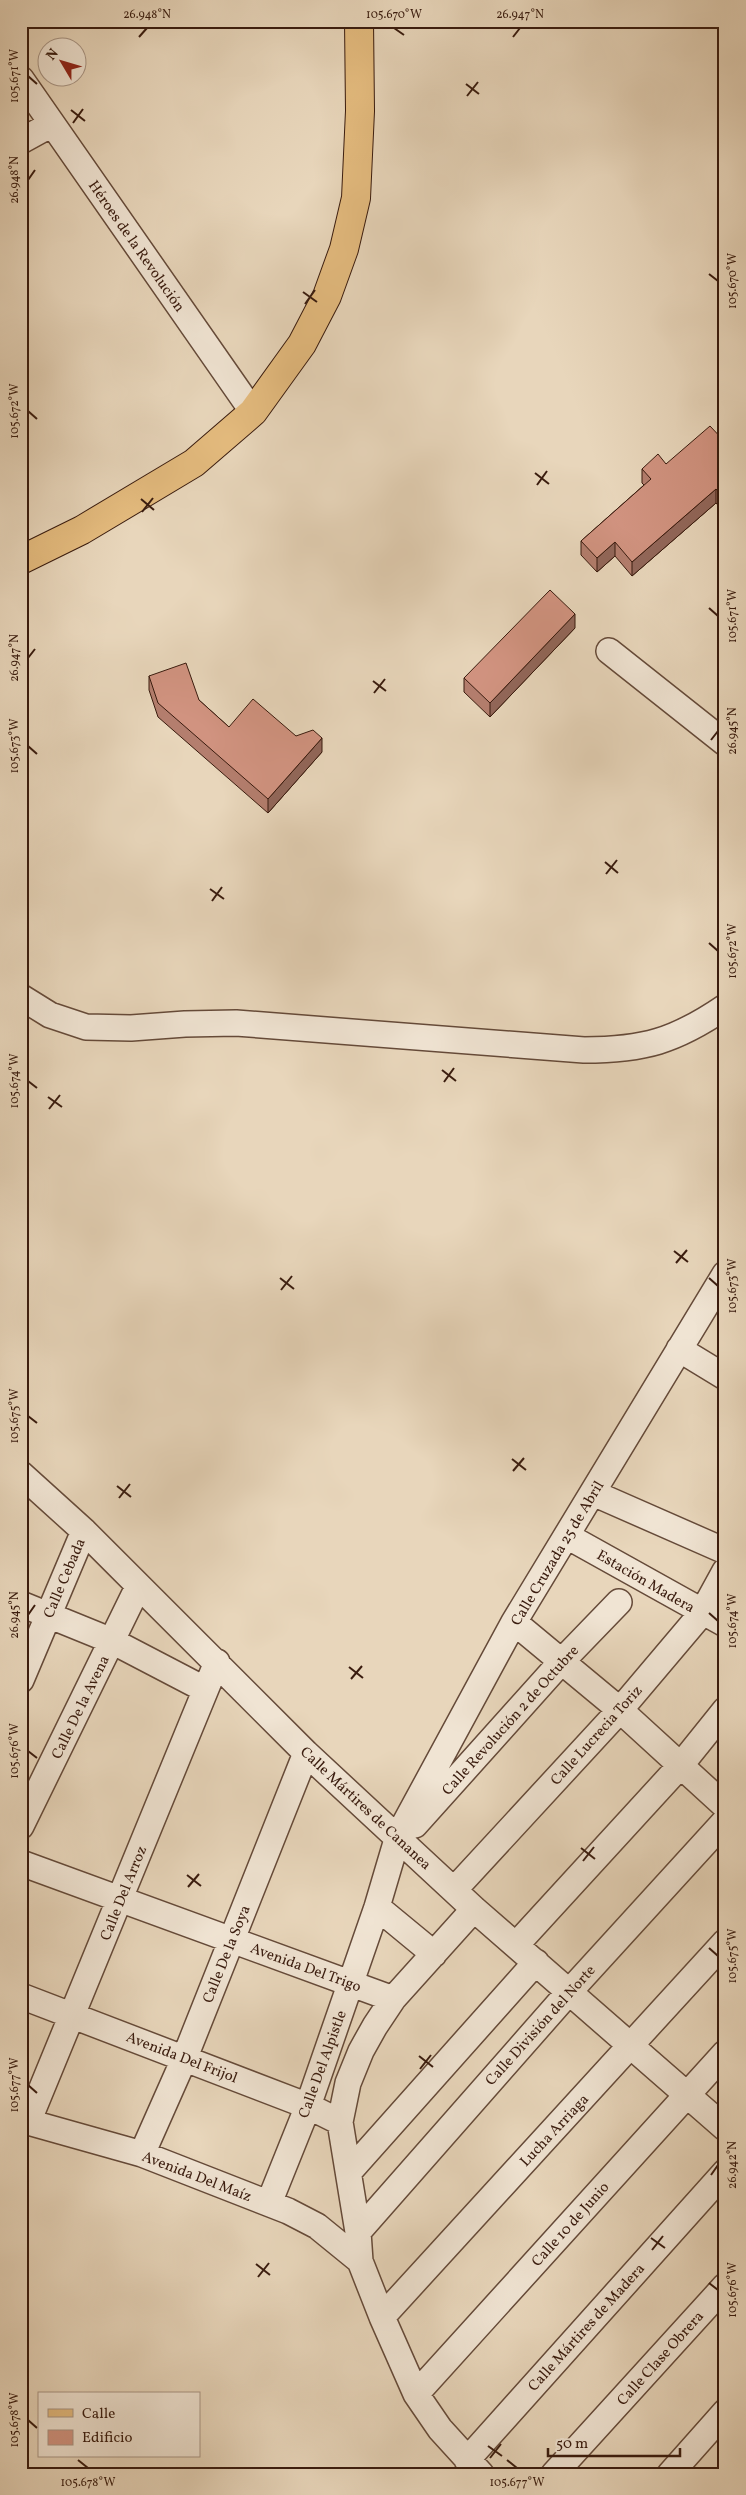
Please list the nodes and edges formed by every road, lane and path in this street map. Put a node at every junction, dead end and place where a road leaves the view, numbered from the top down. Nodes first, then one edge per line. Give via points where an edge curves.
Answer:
1 (359, 21) edge
2 (21, 79) edge
3 (52, 124) junction
4 (21, 141) edge
5 (252, 412) junction
6 (21, 560) edge
7 (609, 651) dead end
8 (725, 743) edge
9 (21, 997) edge
10 (725, 1007) edge
11 (725, 1274) edge
12 (679, 1350) junction
13 (725, 1377) edge
14 (21, 1474) edge
15 (593, 1493) junction
16 (84, 1531) junction
17 (567, 1536) junction
18 (725, 1551) edge
19 (725, 1571) edge
20 (138, 1587) junction
21 (619, 1602) dead end
22 (21, 1604) edge
23 (702, 1613) junction
24 (47, 1615) junction
25 (514, 1622) junction
26 (725, 1624) edge
27 (112, 1641) junction
28 (562, 1661) junction
29 (217, 1662) junction
30 (21, 1680) edge
31 (204, 1689) junction
32 (620, 1710) junction
33 (725, 1710) edge
34 (306, 1753) junction
35 (680, 1766) junction
36 (725, 1806) edge
37 (725, 1821) edge
38 (21, 1826) edge
39 (400, 1838) junction
40 (21, 1863) edge
41 (454, 1890) junction
42 (121, 1899) junction
43 (377, 1907) junction
44 (474, 1910) junction
45 (231, 1940) junction
46 (725, 1942) edge
47 (516, 1946) junction
48 (434, 1954) junction
49 (536, 1962) junction
50 (350, 1984) junction
51 (569, 1992) junction
52 (21, 1996) edge
53 (393, 1999) junction
54 (73, 2015) junction
55 (632, 2046) junction
56 (725, 2053) edge
57 (185, 2058) junction
58 (688, 2094) junction
59 (308, 2106) junction
60 (25, 2121) edge
61 (340, 2122) junction
62 (725, 2128) edge
63 (142, 2154) junction
64 (348, 2172) junction
65 (725, 2172) edge
66 (269, 2203) junction
67 (358, 2232) junction
68 (360, 2260) junction
69 (725, 2286) edge
70 (382, 2317) junction
71 (416, 2394) junction
72 (725, 2412) edge
73 (474, 2467) edge
74 (554, 2474) edge
75 (670, 2474) edge

1 - 5 main road via 360,110 356,198 344,249 327,296 302,344
2 - 3 street, Héroes de la Revolución
3 - 4 street
3 - 5 street, Héroes de la Revolución
5 - 6 main road via 194,462 82,530
7 - 8 street
9 - 10 street via 50,1015 86,1027 236,1023 584,1050 620,1050 652,1045 681,1034
11 - 12 street, Calle Cruzada 25 de Abril
12 - 13 street
12 - 15 street, Calle Cruzada 25 de Abril
14 - 16 street, Calle Mártires de Cananea
15 - 17 street, Calle Cruzada 25 de Abril
15 - 18 street
16 - 20 street, Calle Mártires de Cananea
16 - 24 street, Calle Cebada
17 - 23 street, Estación Madera
17 - 25 street, Calle Cruzada 25 de Abril
19 - 23 street, Calle Lucrecia Toriz
20 - 27 street, Calle De la Avena
20 - 29 street, Calle Mártires de Cananea
21 - 28 street, Calle Revolución 2 de Octubre
22 - 24 street
23 - 26 street, Estación Madera
23 - 32 street, Calle Lucrecia Toriz
24 - 27 street
24 - 30 street, Calle Cebada
25 - 28 street
25 - 39 street, Calle Cruzada 25 de Abril
27 - 31 street
27 - 38 street, Calle De la Avena
28 - 32 street
28 - 39 street, Calle Revolución 2 de Octubre
29 - 31 street, Calle Del Arroz
29 - 34 street, Calle Mártires de Cananea
31 - 42 street, Calle Del Arroz
32 - 35 street
32 - 41 street, Calle Lucrecia Toriz
33 - 35 street
34 - 39 street, Calle Mártires de Cananea
34 - 45 street, Calle De la Soya
35 - 36 street
35 - 47 street
37 - 51 street, Calle División del Norte
39 - 41 street, Calle Mártires de Cananea
39 - 43 street, Calle Del Alpistle
40 - 42 street, Avenida Del Trigo
41 - 44 street, Calle Mártires de Cananea
42 - 45 street, Avenida Del Trigo
42 - 54 street, Calle Del Arroz
43 - 48 street
43 - 50 street, Calle Del Alpistle
44 - 47 street, Calle Mártires de Cananea
44 - 48 street
45 - 50 street, Avenida Del Trigo
45 - 57 street, Calle De la Soya
46 - 55 street, Lucha Arriaga
47 - 49 street, Calle Mártires de Cananea
48 - 53 street
49 - 51 street, Calle Mártires de Cananea
49 - 64 street
50 - 53 street, Avenida Del Trigo
50 - 59 street, Calle Del Alpistle
51 - 55 street, Calle Mártires de Cananea
51 - 67 street, Calle División del Norte
52 - 54 street, Avenida Del Frijol
53 - 61 street via 361,2051 348,2083
54 - 57 street, Avenida Del Frijol
54 - 60 street, Calle Del Arroz
55 - 58 street, Calle Mártires de Cananea
55 - 70 street, Lucha Arriaga
56 - 58 street, Calle 10 de Junio
57 - 59 street, Avenida Del Frijol
57 - 63 street, Calle De la Soya
58 - 62 street, Calle Mártires de Cananea
58 - 71 street, Calle 10 de Junio
59 - 61 street, Avenida Del Frijol
59 - 66 street, Calle Del Alpistle
60 - 63 street, Avenida Del Maíz
61 - 64 street
63 - 66 street, Avenida Del Maíz
64 - 67 street
65 - 73 street, Calle Mártires de Madera
66 - 68 street, Avenida Del Maíz via 317,2226
67 - 68 street
68 - 70 street
69 - 74 street, Calle Clase Obrera
70 - 71 street
71 - 73 street via 440,2429
72 - 75 street

